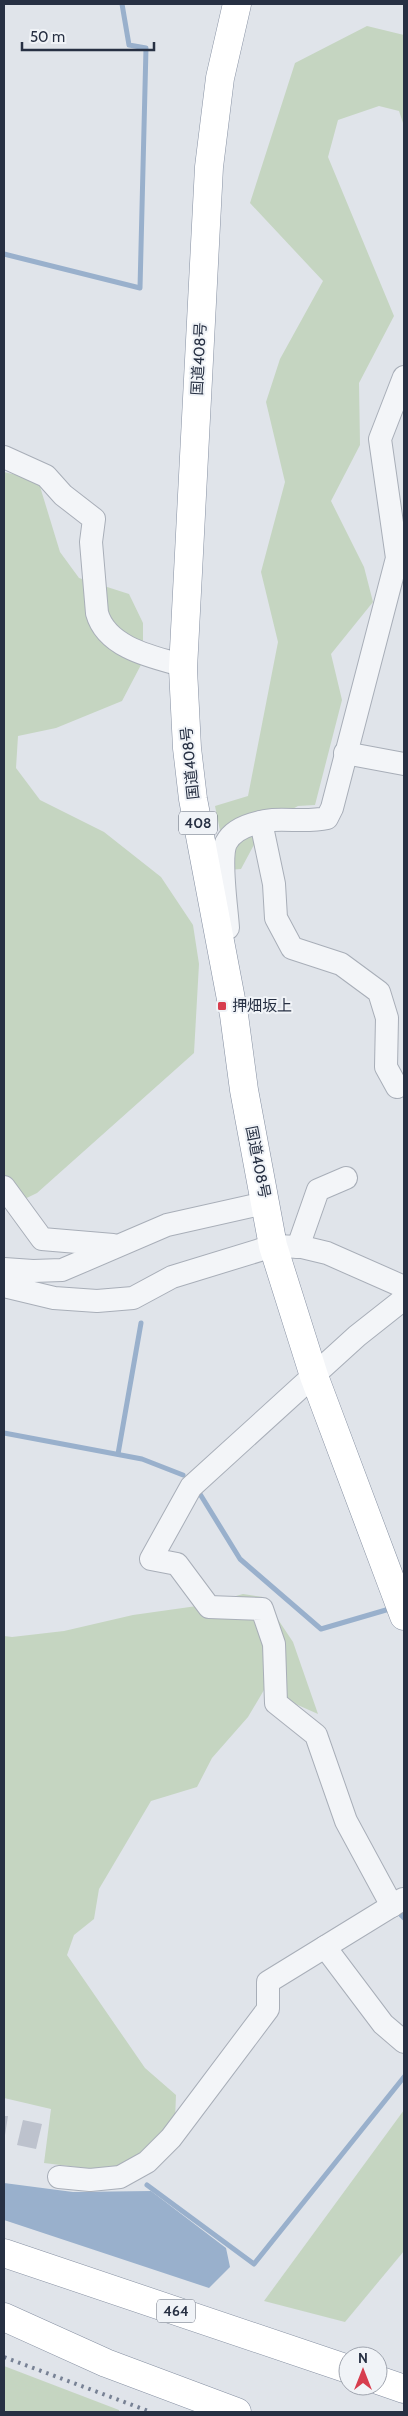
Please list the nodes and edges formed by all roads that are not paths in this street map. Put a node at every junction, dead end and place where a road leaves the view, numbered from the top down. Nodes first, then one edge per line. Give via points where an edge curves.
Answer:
1 (237, 4) edge
2 (404, 377) edge
3 (4, 458) edge
4 (183, 669) junction
5 (345, 753) junction
6 (404, 764) edge
7 (261, 822) junction
8 (234, 1015) junction
9 (397, 1087) dead end
10 (346, 1178) dead end
11 (4, 1187) edge
12 (265, 1204) junction
13 (117, 1245) junction
14 (286, 1246) junction
15 (4, 1270) edge
16 (4, 1286) edge
17 (404, 1287) edge
18 (404, 1299) edge
19 (314, 1376) junction
20 (404, 1616) edge
21 (398, 1902) edge
22 (325, 1947) junction
23 (404, 2042) edge
24 (59, 2177) dead end
25 (4, 2253) edge
26 (4, 2317) edge
27 (338, 2366) edge
28 (388, 2383) edge
29 (404, 2389) edge
30 (237, 2412) edge

1 - 4 highway, 国道408号 / 408 via 220,78 209,167
2 - 5 street via 380,439 397,558 350,732 349,748
3 - 4 street via 46,476 63,495 94,519 91,542 96,613 100,624 129,648 178,664
4 - 8 highway, 国道408号 / 408 via 193,800
5 - 6 street
5 - 7 street via 327,818
7 - 8 street via 242,827 226,843 223,856
7 - 9 street via 274,884 276,918 292,948 341,964 378,992 387,1018 386,1067
8 - 12 highway, 国道408号 / 408
10 - 14 street via 318,1190
11 - 13 street via 42,1239
12 - 13 street via 191,1218
12 - 14 highway, 国道408号 / 408
13 - 15 street via 62,1270
14 - 16 street via 172,1277 133,1298 96,1301 54,1298
14 - 17 street via 327,1253
14 - 19 highway, 国道408号 / 408
18 - 19 street via 386,1311
19 - 20 highway, 国道408号 / 408
19 - 21 street via 191,1487 151,1559 177,1564 209,1607 262,1609 274,1644 276,1703 316,1735 346,1821
21 - 22 street
22 - 23 street via 383,2024
22 - 24 street via 268,1982 268,2009 171,2138 147,2162 120,2177 90,2180
25 - 27 highway, 464
26 - 30 highway via 106,2363
28 - 29 highway

